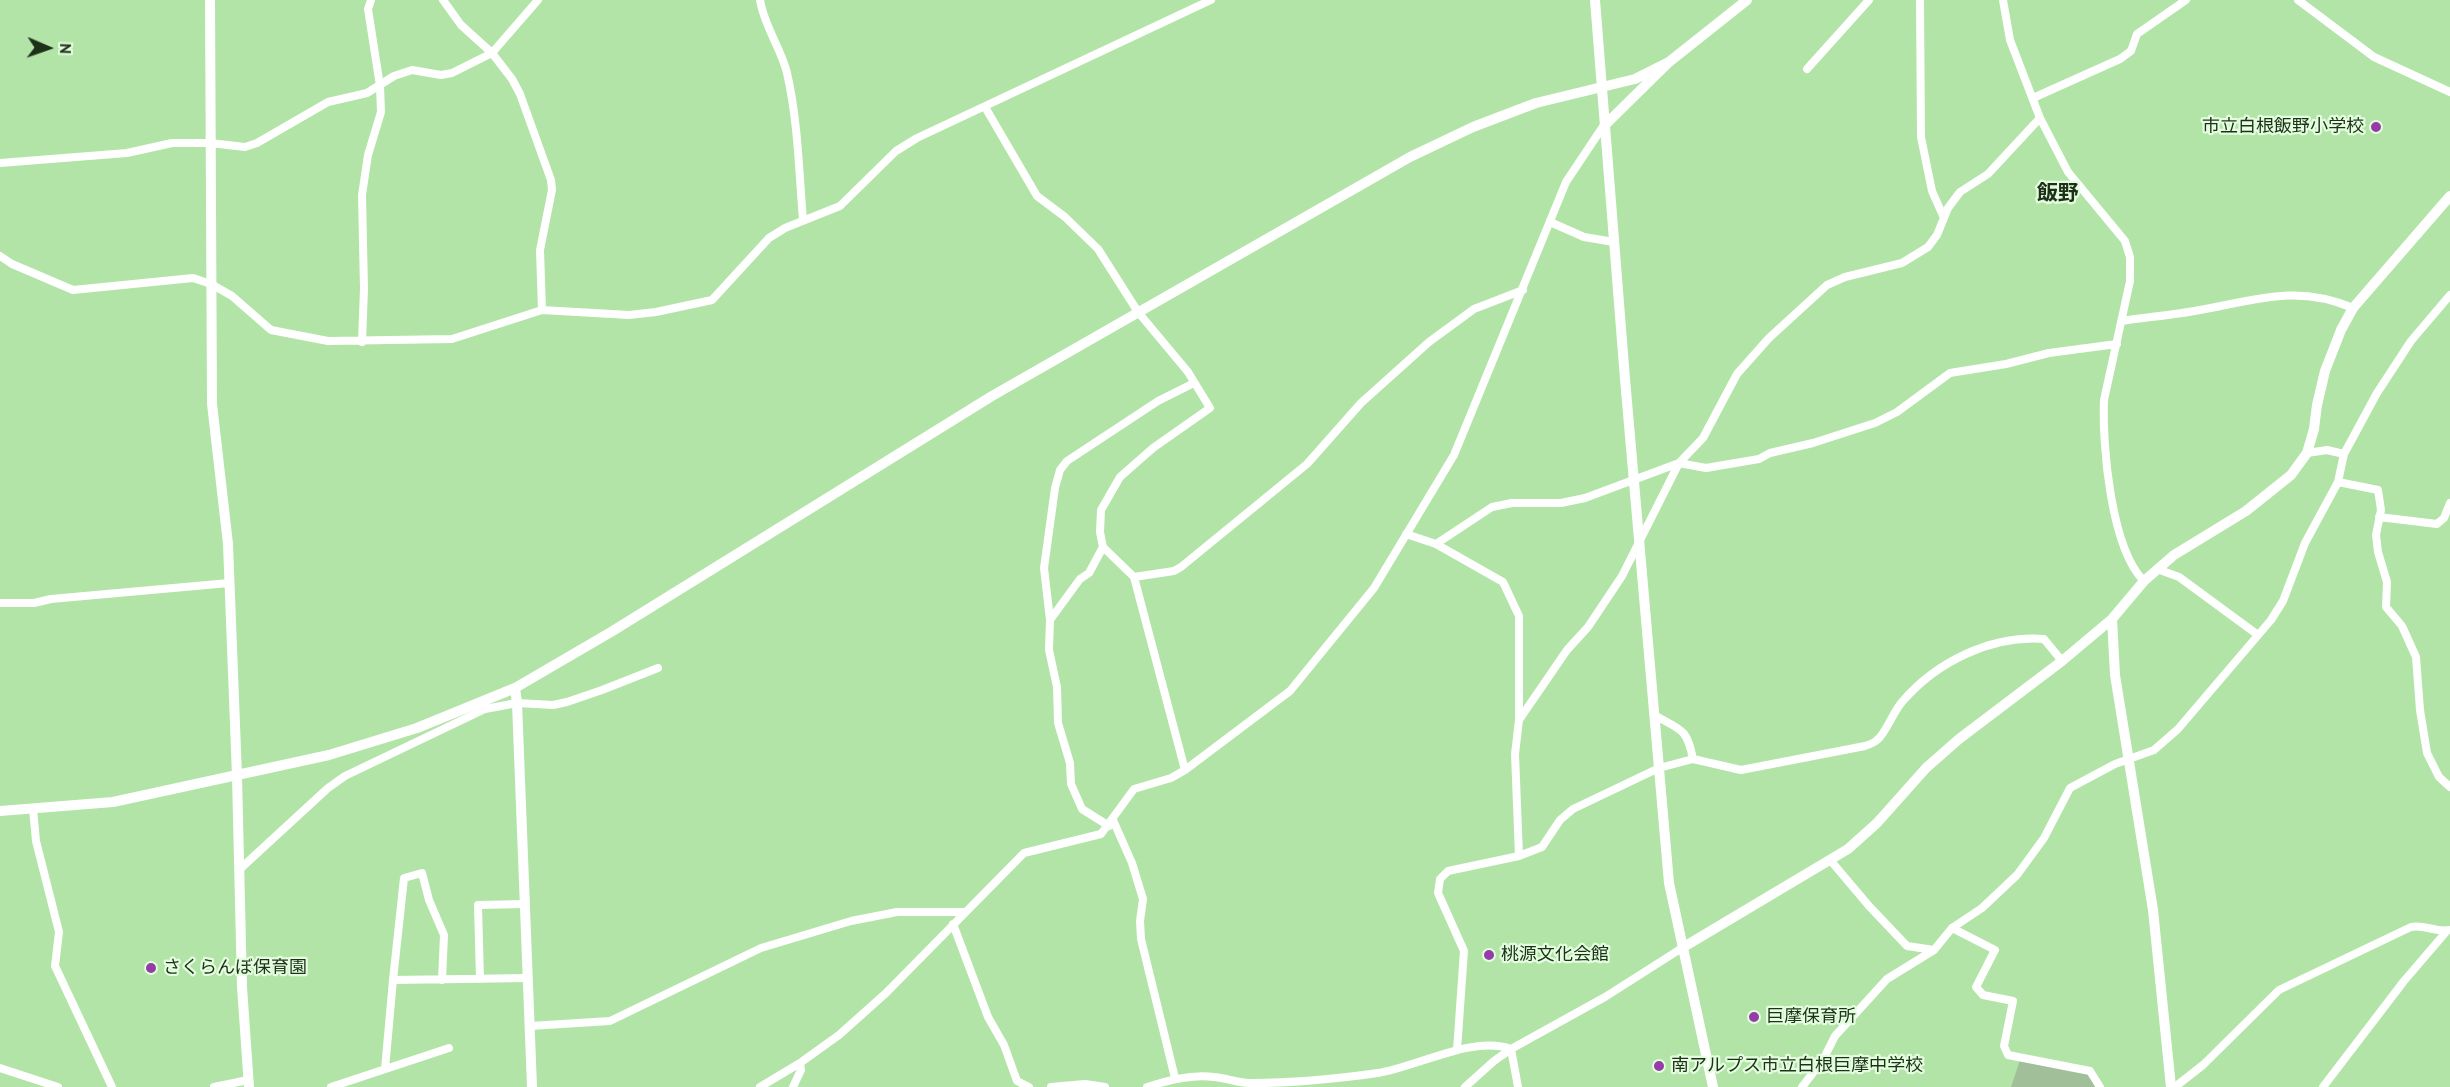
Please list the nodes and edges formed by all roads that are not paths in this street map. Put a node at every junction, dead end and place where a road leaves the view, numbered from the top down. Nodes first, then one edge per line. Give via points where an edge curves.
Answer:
1 (210, 0) edge
2 (371, 0) edge
3 (443, 0) edge
4 (538, 0) edge
5 (760, 0) edge
6 (1210, 0) edge
7 (1595, 0) edge
8 (1747, 0) edge
9 (1869, 0) edge
10 (1920, 0) edge
11 (2003, 0) edge
12 (2186, 0) edge
13 (2298, 0) edge
14 (492, 53) junction
15 (1669, 62) junction
16 (1807, 69) dead end
17 (380, 86) junction
18 (1602, 86) junction
19 (2450, 92) edge
20 (2032, 98) junction
21 (985, 107) junction
22 (2040, 118) junction
23 (1605, 124) junction
24 (210, 143) junction
25 (0, 163) edge
26 (2450, 196) edge
27 (1944, 218) junction
28 (803, 220) junction
29 (1550, 222) junction
30 (1614, 242) junction
31 (0, 256) edge
32 (211, 284) junction
33 (1522, 290) junction
34 (2450, 295) edge
35 (2353, 308) junction
36 (542, 310) junction
37 (1138, 312) junction
38 (2122, 321) junction
39 (362, 342) junction
40 (2117, 344) junction
41 (1194, 382) junction
42 (2307, 453) junction
43 (2344, 454) junction
44 (1679, 463) junction
45 (1634, 480) junction
46 (2338, 482) junction
47 (2450, 503) edge
48 (2379, 517) junction
49 (1406, 534) junction
50 (1639, 543) junction
51 (1436, 544) junction
52 (1103, 547) junction
53 (2157, 569) junction
54 (1134, 576) junction
55 (2144, 581) junction
56 (229, 583) junction
57 (0, 603) edge
58 (2112, 619) junction
59 (1050, 620) junction
60 (2258, 635) junction
61 (2062, 661) junction
62 (658, 668) dead end
63 (515, 688) junction
64 (517, 703) junction
65 (1654, 715) junction
66 (1519, 720) junction
67 (1693, 759) junction
68 (2129, 760) junction
69 (1659, 768) junction
70 (1185, 770) junction
71 (237, 776) junction
72 (2450, 787) edge
73 (33, 809) junction
74 (0, 811) edge
75 (1111, 823) junction
76 (1520, 856) junction
77 (1831, 861) junction
78 (240, 869) junction
79 (525, 904) junction
80 (965, 912) junction
81 (953, 924) junction
82 (1952, 928) junction
83 (2448, 931) edge
84 (1682, 948) junction
85 (1935, 950) junction
86 (528, 978) junction
87 (480, 979) junction
88 (393, 980) junction
89 (442, 980) junction
90 (530, 1026) junction
91 (450, 1047) dead end
92 (1511, 1049) junction
93 (1457, 1050) junction
94 (800, 1063) junction
95 (0, 1068) edge
96 (385, 1069) junction
97 (1175, 1078) junction
98 (1188, 1083) edge
99 (248, 1084) edge
100 (58, 1087) edge
101 (112, 1087) edge
102 (214, 1087) edge
103 (331, 1087) edge
104 (532, 1087) edge
105 (760, 1087) edge
106 (793, 1087) edge
107 (1029, 1087) edge
108 (1051, 1087) edge
109 (1105, 1087) edge
110 (1147, 1087) edge
111 (1465, 1087) edge
112 (1518, 1087) edge
113 (1713, 1087) edge
114 (1802, 1087) edge
115 (2100, 1087) edge
116 (2173, 1087) edge
117 (2323, 1087) edge

1 - 24 street
2 - 17 street via 368,9
3 - 14 street via 461,25
4 - 14 street
5 - 28 street via 791,94
6 - 21 street
7 - 18 street
8 - 15 street
9 - 16 street
10 - 27 street via 1920,137 1932,192
11 - 20 street via 2010,40
12 - 20 street via 2137,34 2131,51 2120,59
13 - 19 street via 2374,57
14 - 17 street via 452,73 412,70
14 - 36 street via 520,94 552,180 540,250
15 - 18 street via 1635,79
15 - 23 street
17 - 24 street via 328,102 257,143 245,147
17 - 39 street via 381,112 368,155 362,195
18 - 23 street
18 - 37 street via 1536,103 1410,157
20 - 22 street
21 - 28 street via 896,151 840,206
21 - 37 street via 1037,196 1098,249
22 - 27 street via 1988,174 1960,192
22 - 38 street via 2068,172 2125,241 2131,269
23 - 29 street via 1566,182
23 - 30 street
24 - 25 street via 172,143 127,153
24 - 32 street
26 - 35 street
27 - 44 street via 1928,247 1902,263 1827,285 1777,331 1737,374 1703,438
28 - 36 street via 769,238 712,300 629,315
29 - 30 street via 1584,237
29 - 33 street
30 - 45 street
31 - 32 street via 73,290 193,278
32 - 39 street via 232,296 271,330 328,341
32 - 56 street via 212,404
33 - 49 street via 1454,455
33 - 54 street via 1474,309 1429,342 1361,403 1307,464 1181,567
34 - 43 street via 2394,365
35 - 38 street via 2288,294
35 - 42 street via 2325,371
36 - 39 street via 452,339
37 - 41 street
37 - 63 street via 992,396
38 - 40 street
40 - 44 street via 1950,373 1898,412 1875,423 1759,459 1706,468
40 - 55 street via 2104,400 2108,488 2130,565
41 - 52 street via 1210,408 1152,448 1120,477 1101,510
41 - 59 street via 1158,400 1060,470 1044,568
42 - 43 street via 2327,450
42 - 53 street via 2291,476 2253,506
43 - 46 street
44 - 45 street
44 - 50 street
45 - 50 street
45 - 51 street via 1561,503 1492,507
46 - 48 street via 2378,490
46 - 60 street via 2305,543 2283,601
47 - 48 street via 2444,518 2432,525
48 - 72 street via 2376,535 2387,582 2386,607 2402,626 2414,651 2427,753 2439,777
49 - 51 street
49 - 70 street via 1374,588 1290,691
50 - 65 street
50 - 66 street via 1588,627 1567,650
51 - 66 street via 1503,582 1519,616
52 - 54 street
52 - 59 street via 1089,573 1080,579
53 - 55 street
53 - 60 street via 2186,582
54 - 70 street
55 - 58 street
56 - 57 street
56 - 71 street
58 - 61 street
58 - 68 street via 2115,675
59 - 75 street via 1048,650 1071,783 1082,809
60 - 68 street via 2178,729 2154,750
61 - 67 street via 2044,639 2005,641 1975,649 1933,674 1901,703 1878,740 1865,746 1741,770
61 - 77 street via 1959,739 1926,768 1863,837
62 - 64 street via 567,702
63 - 64 street
63 - 71 street via 417,728 329,756
64 - 78 street via 485,709 458,720 345,776
64 - 79 street
65 - 67 street via 1683,731 1690,740
65 - 69 street
66 - 76 street via 1515,754
67 - 69 street
68 - 82 street via 2070,788 2044,838 2017,875 1982,908
68 - 116 street via 2153,910
69 - 76 street via 1573,809 1560,820 1542,847
69 - 84 street via 1669,883
70 - 75 street via 1134,789
71 - 73 street via 113,802
71 - 78 street
73 - 74 street
73 - 101 street via 36,841 59,932 56,966
75 - 80 street via 1101,834 1024,853
75 - 97 street via 1132,863 1143,899 1141,939
76 - 93 street via 1448,871 1440,879 1438,893 1464,951
77 - 84 street
77 - 85 street via 1907,946
78 - 99 street
79 - 86 street
79 - 87 street via 478,905
80 - 81 street
80 - 90 street via 897,912 851,921 761,948 610,1021
81 - 94 street via 886,993
81 - 107 street via 1017,1081
82 - 85 street
82 - 115 street via 1995,950 1976,987 1983,995 2013,1001 2004,1046 2008,1055 2090,1071
83 - 116 street via 2411,927 2279,990 2212,1057
83 - 117 street via 2404,981
84 - 92 street via 1605,997
84 - 113 street
85 - 114 street via 1887,979 1835,1035
86 - 87 street
86 - 90 street
87 - 89 street
88 - 89 street
88 - 89 street via 404,878 422,873 444,935
88 - 96 street
90 - 104 street
91 - 96 street
92 - 93 street via 1500,1045
92 - 111 street
92 - 112 street
93 - 98 street via 1380,1072 1307,1081 1247,1083 1212,1076
94 - 105 street
94 - 106 street
95 - 100 street
96 - 103 street
97 - 98 street
97 - 110 street
99 - 102 street
108 - 109 street

